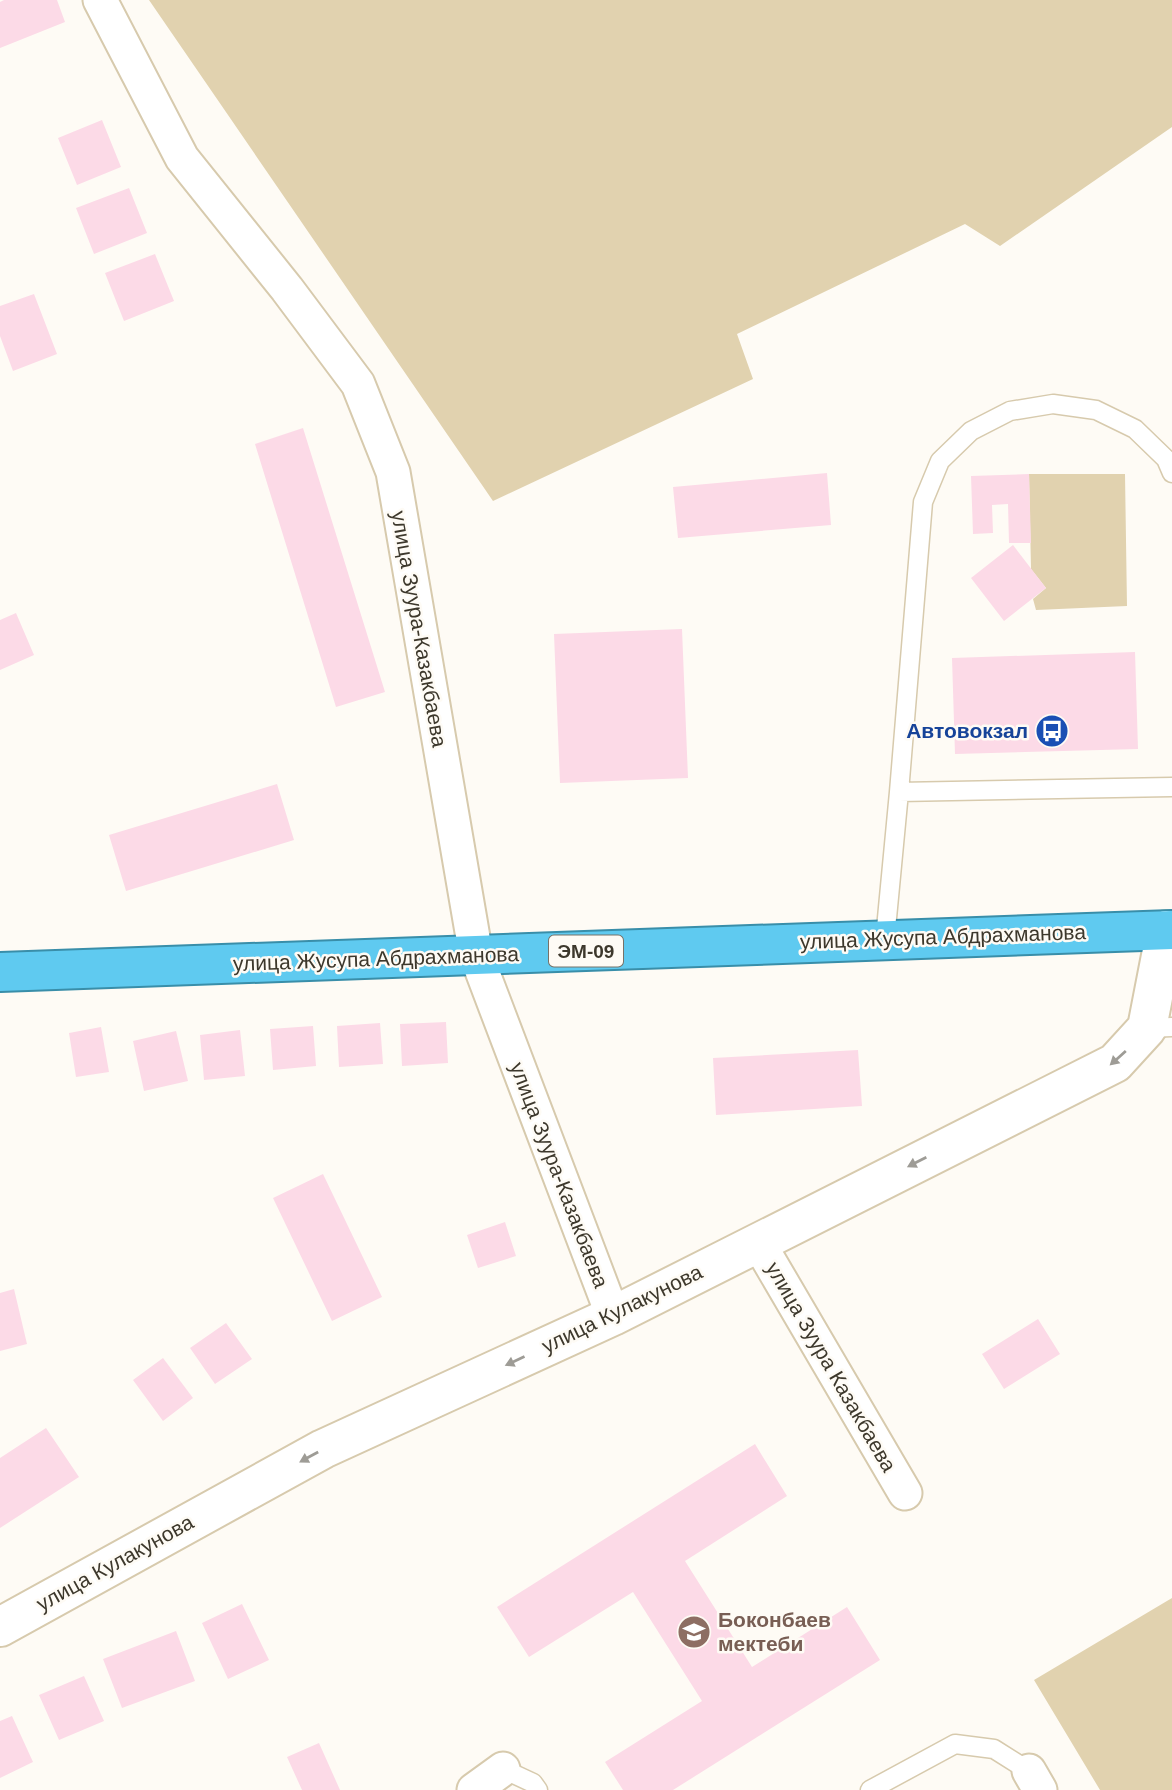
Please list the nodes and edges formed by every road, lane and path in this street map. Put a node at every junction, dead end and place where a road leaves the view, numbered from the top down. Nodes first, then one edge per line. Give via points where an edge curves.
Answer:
1 (100, 0) edge
2 (1172, 473) edge
3 (1172, 787) edge
4 (899, 792) junction
5 (1169, 930) edge
6 (885, 939) junction
7 (475, 956) junction
8 (0, 972) edge
9 (1160, 1027) edge
10 (758, 1242) junction
11 (613, 1316) junction
12 (905, 1493) dead end
13 (0, 1627) edge
14 (503, 1769) joint
15 (1035, 1781) edge
16 (474, 1790) edge
17 (538, 1790) edge
18 (870, 1790) edge

1 - 7 street, улица Зуура-Казакбаева via 182,158 358,384 393,472
2 - 4 lane via 1166,459 1135,429 1096,410 1053,404 1000,416 971,431 940,461 923,502
3 - 4 lane
4 - 6 lane
5 - 6 highway, улица Жусупа Абдрахманова / ЭМ-09
5 - 9 street, улица Кулакунова
6 - 7 highway, улица Жусупа Абдрахманова / ЭМ-09
7 - 8 highway, улица Жусупа Абдрахманова / ЭМ-09
7 - 11 street, улица Зуура-Казакбаева
9 -> 10 street, улица Кулакунова via 1115,1063
10 - 11 street, улица Кулакунова
10 - 12 street, улица Зуура Казакбаева
11 -> 13 street, улица Кулакунова via 323,1449
14 - 16 street
14 - 17 lane
15 - 18 lane via 994,1749 955,1744

